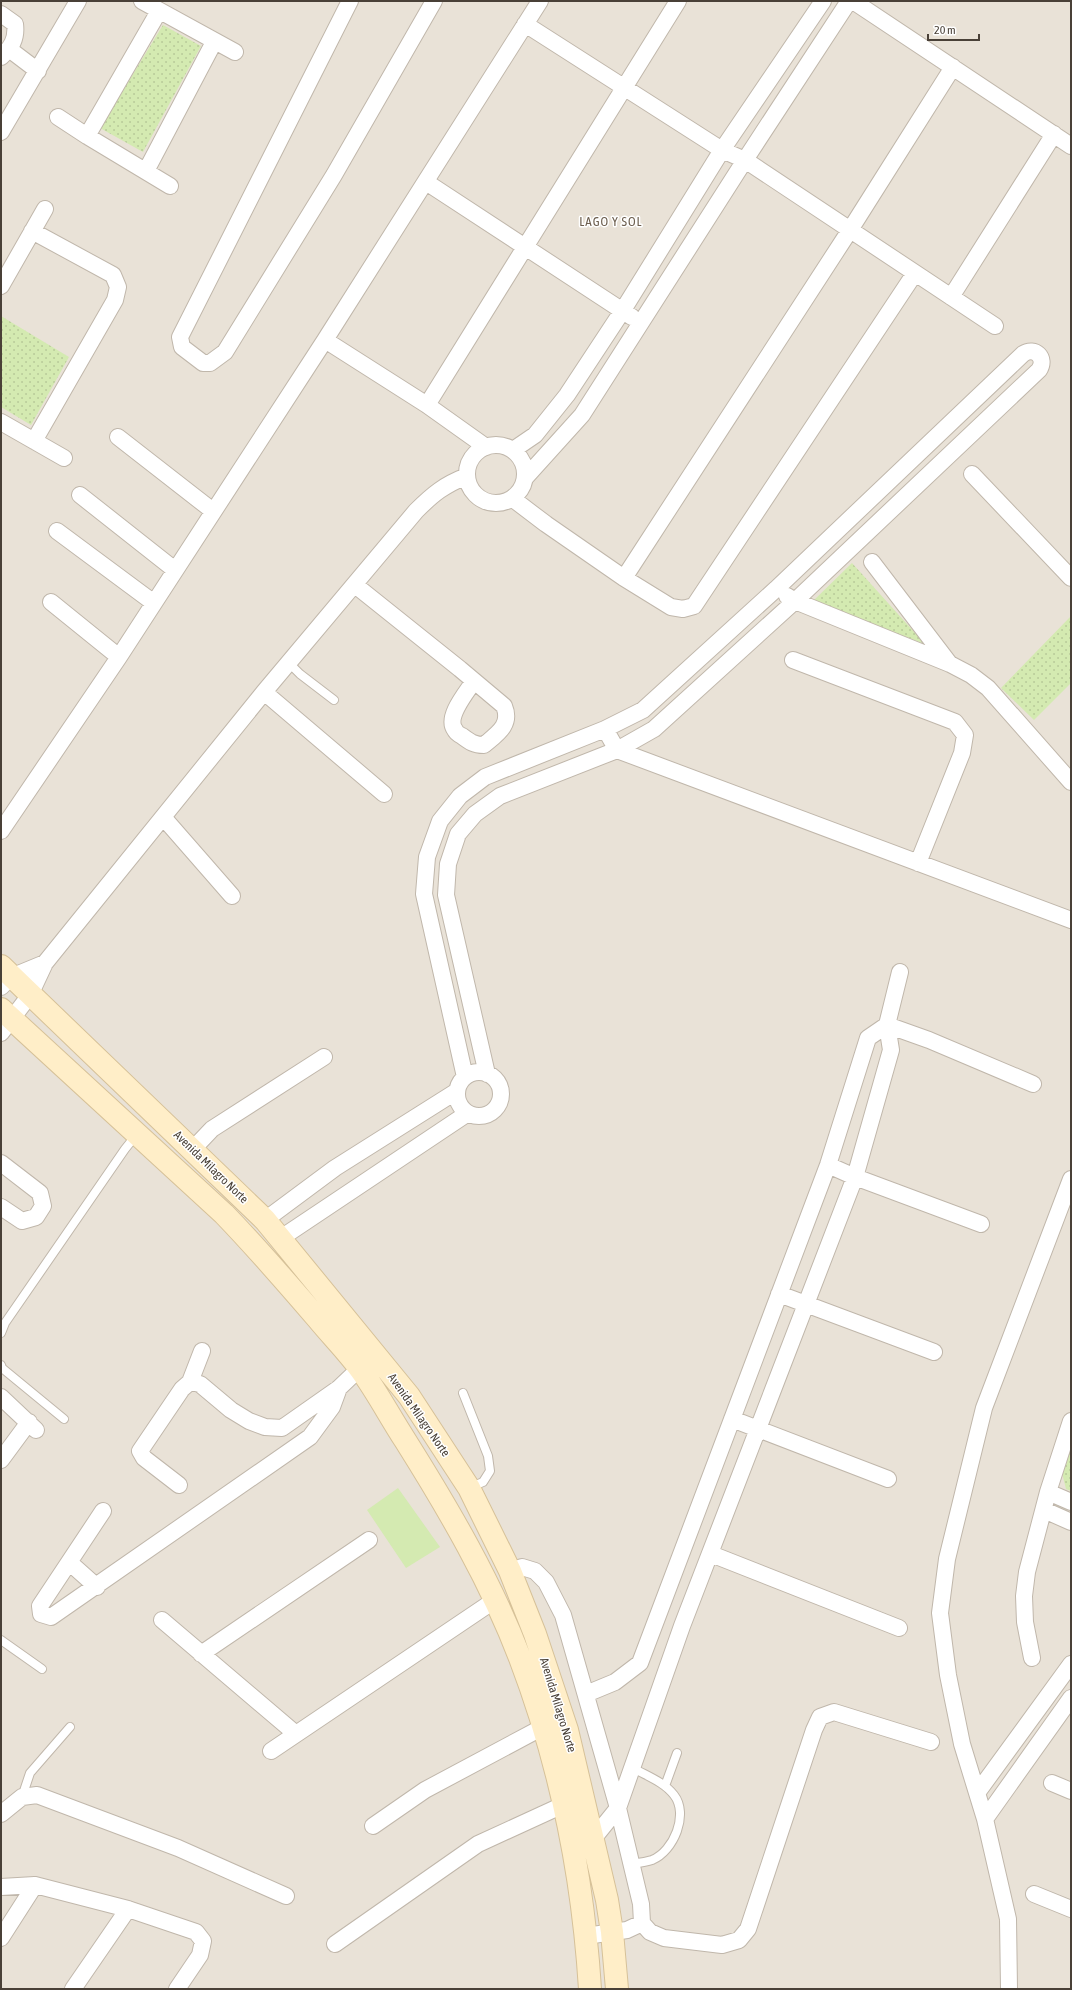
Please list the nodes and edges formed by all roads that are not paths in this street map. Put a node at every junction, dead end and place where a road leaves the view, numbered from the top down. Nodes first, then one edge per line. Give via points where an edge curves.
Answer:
1 (78, 1) edge
2 (142, 1) edge
3 (350, 1) edge
4 (434, 1) edge
5 (540, 1) edge
6 (678, 1) edge
7 (823, 1) edge
8 (849, 1) edge
9 (854, 1) edge
10 (159, 11) junction
11 (1, 14) edge
12 (525, 24) junction
13 (214, 42) junction
14 (235, 52) dead end
15 (5, 53) edge
16 (953, 67) junction
17 (38, 71) junction
18 (624, 87) junction
19 (58, 117) dead end
20 (1, 132) edge
21 (1054, 134) junction
22 (87, 136) junction
23 (1071, 146) edge
24 (722, 150) junction
25 (744, 160) junction
26 (146, 171) junction
27 (426, 182) junction
28 (170, 186) dead end
29 (45, 209) dead end
30 (850, 230) junction
31 (32, 231) junction
32 (524, 247) junction
33 (915, 273) junction
34 (1, 286) edge
35 (952, 297) junction
36 (623, 310) junction
37 (641, 323) junction
38 (995, 326) dead end
39 (325, 340) junction
40 (427, 405) junction
41 (1, 422) edge
42 (118, 438) dead end
43 (34, 441) junction
44 (486, 447) junction
45 (513, 450) junction
46 (64, 458) dead end
47 (972, 474) dead end
48 (467, 476) junction
49 (526, 477) junction
50 (80, 495) dead end
51 (513, 499) junction
52 (213, 511) junction
53 (57, 531) dead end
54 (872, 562) dead end
55 (176, 570) junction
56 (624, 578) junction
57 (1071, 578) edge
58 (355, 585) junction
59 (776, 589) junction
60 (795, 601) junction
61 (51, 602) dead end
62 (154, 603) junction
63 (119, 657) junction
64 (793, 660) dead end
65 (289, 663) junction
66 (950, 664) junction
67 (474, 681) dead end
68 (264, 692) junction
69 (334, 700) dead end
70 (604, 729) junction
71 (617, 750) junction
72 (1071, 782) edge
73 (384, 794) dead end
74 (163, 817) junction
75 (1, 831) edge
76 (918, 863) junction
77 (232, 896) dead end
78 (1071, 920) edge
79 (45, 963) junction
80 (900, 972) dead end
81 (4, 976) edge
82 (30, 995) junction
83 (4, 1021) edge
84 (887, 1025) junction
85 (324, 1057) dead end
86 (487, 1074) junction
87 (465, 1077) junction
88 (1033, 1084) dead end
89 (457, 1091) junction
90 (468, 1113) junction
91 (138, 1134) junction
92 (193, 1150) junction
93 (1, 1163) edge
94 (828, 1165) junction
95 (855, 1177) junction
96 (1071, 1179) edge
97 (1, 1207) edge
98 (265, 1220) junction
99 (981, 1224) dead end
100 (281, 1238) junction
101 (779, 1294) junction
102 (806, 1304) junction
103 (1, 1333) edge
104 (202, 1351) dead end
105 (934, 1352) dead end
106 (1, 1365) edge
107 (360, 1368) junction
108 (190, 1382) junction
109 (339, 1388) junction
110 (464, 1393) dead end
111 (1, 1397) edge
112 (64, 1419) dead end
113 (732, 1419) junction
114 (1071, 1421) edge
115 (758, 1430) junction
116 (1, 1460) edge
117 (888, 1479) dead end
118 (179, 1485) dead end
119 (469, 1488) junction
120 (1048, 1492) junction
121 (1071, 1502) edge
122 (1044, 1510) junction
123 (103, 1511) dead end
124 (1071, 1522) edge
125 (369, 1540) dead end
126 (710, 1554) junction
127 (69, 1562) junction
128 (510, 1571) junction
129 (97, 1587) junction
130 (495, 1600) junction
131 (658, 1615) junction
132 (162, 1620) dead end
133 (682, 1626) junction
134 (899, 1628) dead end
135 (1, 1640) edge
136 (202, 1654) junction
137 (1032, 1658) dead end
138 (1071, 1664) edge
139 (42, 1669) dead end
140 (586, 1694) junction
141 (1071, 1698) edge
142 (70, 1727) dead end
143 (543, 1727) junction
144 (296, 1734) junction
145 (931, 1742) dead end
146 (272, 1751) dead end
147 (677, 1753) dead end
148 (633, 1768) junction
149 (992, 1772) junction
150 (1052, 1783) dead end
151 (665, 1786) junction
152 (1006, 1789) junction
153 (1071, 1791) edge
154 (978, 1793) junction
155 (22, 1797) junction
156 (563, 1805) junction
157 (618, 1808) junction
158 (1, 1814) edge
159 (986, 1819) junction
160 (373, 1826) dead end
161 (593, 1839) junction
162 (631, 1864) junction
163 (35, 1886) junction
164 (1, 1887) edge
165 (1034, 1894) dead end
166 (286, 1896) dead end
167 (128, 1909) junction
168 (1071, 1909) edge
169 (642, 1923) junction
170 (612, 1932) junction
171 (586, 1936) junction
172 (1, 1938) edge
173 (335, 1944) dead end
174 (73, 1989) edge
175 (177, 1989) edge
176 (590, 1989) edge
177 (617, 1989) edge
178 (1009, 1989) edge

1 - 17 street
2 - 10 street
3 - 4 street via 180,337 182,347 203,363 210,362 225,352 334,175
5 - 12 street
6 - 18 street
7 - 24 street
8 - 25 street
9 - 16 street
10 - 13 street
10 - 22 street
11 - 15 street via 15,24 14,40
12 - 18 street
12 - 27 street
13 - 14 street
13 - 26 street
15 - 17 street
16 - 21 street
16 - 30 street
17 - 20 street
18 - 24 street
18 - 32 street
19 - 22 street
21 - 23 street
21 - 35 street
22 - 26 street
24 - 25 street
24 - 36 street
25 - 30 street
25 - 37 street
26 - 28 street
27 - 32 street
27 - 39 street
29 - 31 street
30 - 33 street
30 - 56 street
31 - 34 street
31 - 43 street via 113,275 118,287 115,300
32 - 36 street
32 - 40 street
33 - 35 street
33 - 56 street via 694,606 676,609
35 - 38 street
36 - 37 street
36 - 45 street via 567,395 535,435
37 - 49 street via 582,415
39 - 40 street
39 - 52 street
40 - 44 street
41 - 43 street
42 - 52 street
43 - 46 street
44 - 45 street via 504,446
44 - 48 street via 472,458
45 - 49 street via 523,461
47 - 57 street
48 - 51 street via 472,491 485,501 500,504
48 - 58 street via 447,484 433,494
49 - 51 street via 522,489
50 - 55 street
51 - 56 street
52 - 55 street
53 - 62 street
54 - 66 street
55 - 62 street
58 - 65 street
58 - 67 street
59 - 60 street
59 - 60 street via 1023,354 1031,351 1041,356 1042,366 1039,370
59 - 70 street via 643,710
60 - 66 street
60 - 71 street via 654,729
61 - 63 street
62 - 63 street
63 - 75 street
64 - 76 street via 955,722 963,731 965,735 962,753
65 - 68 street
65 - 69 lane
66 - 72 street via 988,688
68 - 73 street
68 - 74 street
70 - 71 street
70 - 87 street via 485,777 460,796 440,821 427,857 424,894
71 - 76 street
71 - 86 street via 500,796 474,814 458,834 448,864 446,895
74 - 77 street
74 - 79 street
76 - 78 street
79 - 81 street
79 - 82 street
80 - 84 street
81 - 82 main road, Avenida Milagro Norte
82 - 83 street
82 - 92 main road, Avenida Milagro Norte
83 - 91 main road, Avenida Milagro Norte
84 - 88 street
84 - 94 street via 868,1038
84 - 95 street via 891,1050
85 - 92 street via 212,1129
86 - 87 street via 473,1073
86 - 90 street via 497,1081 500,1088 501,1097 498,1105 485,1115 476,1116
87 - 89 street
89 - 90 street via 457,1100 461,1108
89 - 98 street via 335,1168
90 - 100 street
91 - 103 lane via 5,1323
91 - 107 main road, Avenida Milagro Norte via 244,1235
92 - 98 main road, Avenida Milagro Norte
93 - 97 street via 40,1192 43,1206 36,1217 22,1220
94 - 95 street
94 - 101 street
95 - 99 street
95 - 102 street
96 - 154 street via 984,1408 947,1559 940,1613 948,1675 962,1744
98 - 100 main road, Avenida Milagro Norte
100 - 119 main road, Avenida Milagro Norte via 409,1396
101 - 102 street
101 - 113 street
102 - 105 street
102 - 115 street
104 - 108 street
106 - 112 lane
107 - 109 street
107 - 130 main road, Avenida Milagro Norte via 442,1499
108 - 109 street via 200,1384 231,1410 249,1421 265,1427 282,1428
108 - 118 street via 182,1389 140,1451 144,1458
109 - 129 street via 332,1407 310,1437
110 - 119 lane via 488,1456 490,1471 483,1482
111 - 116 street via 32,1426
113 - 115 street
113 - 131 street
114 - 120 street
115 - 117 street
115 - 126 street
119 - 128 main road, Avenida Milagro Norte
120 - 121 street
120 - 122 street
122 - 124 street
122 - 137 street via 1027,1572 1024,1596 1025,1622
123 - 127 street
125 - 136 street
126 - 133 street
126 - 134 street
127 - 129 street
127 - 129 street via 40,1606 41,1614 51,1618
128 - 140 street via 522,1567 535,1571 546,1582 563,1615
128 - 161 main road, Avenida Milagro Norte via 568,1730
130 - 143 main road, Avenida Milagro Norte via 520,1659
130 - 144 street
131 - 133 street
131 - 140 street via 640,1663 615,1682
132 - 136 street
133 - 148 street
135 - 139 lane
136 - 144 street
138 - 149 street
140 - 157 street
141 - 152 street
142 - 155 lane via 30,1773
143 - 156 main road, Avenida Milagro Norte
143 - 160 street via 425,1790
144 - 146 street
145 - 169 street via 834,1712 820,1716 748,1929 739,1940 722,1945 664,1938 650,1932
147 - 151 lane
148 - 151 lane
148 - 157 street
149 - 152 street
149 - 154 street
150 - 153 street
151 - 162 lane via 679,1802 680,1821 675,1835 670,1846 653,1860
152 - 159 street
154 - 159 street
155 - 158 street
155 - 166 street via 37,1795 178,1848
156 - 171 main road, Avenida Milagro Norte
156 - 173 street via 478,1844
157 - 161 street
157 - 162 street
159 - 178 street via 1008,1919
161 - 170 main road, Avenida Milagro Norte
162 - 169 street via 641,1904
163 - 164 street
163 - 167 street
163 - 172 street
165 - 168 street
167 - 174 street
167 - 175 street via 187,1928 196,1932 203,1941 200,1955
169 - 170 street via 627,1930
170 - 171 street
170 - 177 main road, Avenida Milagro Norte
171 - 176 main road, Avenida Milagro Norte

